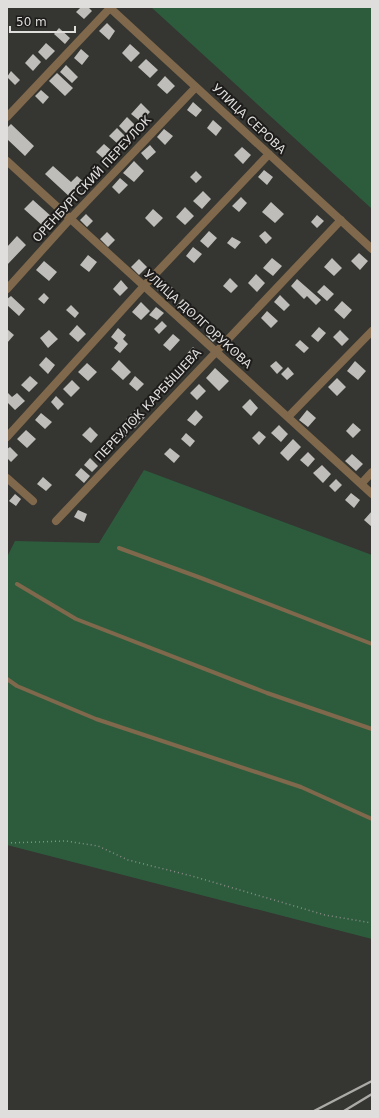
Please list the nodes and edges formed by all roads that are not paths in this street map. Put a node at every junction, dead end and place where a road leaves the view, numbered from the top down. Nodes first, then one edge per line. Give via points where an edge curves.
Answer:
1 (110, 8) edge
2 (196, 86) junction
3 (7, 117) edge
4 (269, 154) junction
5 (7, 161) edge
6 (70, 219) junction
7 (341, 220) junction
8 (372, 249) edge
9 (144, 286) junction
10 (7, 289) edge
11 (372, 331) edge
12 (216, 351) junction
13 (288, 417) junction
14 (7, 437) edge
15 (372, 472) edge
16 (7, 478) edge
17 (362, 484) junction
18 (372, 494) edge
19 (33, 501) dead end
20 (56, 521) dead end
21 (119, 548) dead end
22 (17, 584) dead end
23 (372, 644) edge
24 (7, 679) edge
25 (372, 729) edge
26 (372, 819) edge

1 - 2 street, УЛИЦА СЕРОВА
1 - 3 street
2 - 4 street, УЛИЦА СЕРОВА
2 - 6 street, ОРЕНБУРГСКИЙ ПЕРЕУЛОК
4 - 7 street, УЛИЦА СЕРОВА
4 - 9 street
5 - 6 street, УЛИЦА ДОЛГОРУКОВА
6 - 9 street, УЛИЦА ДОЛГОРУКОВА
6 - 10 street, ОРЕНБУРГСКИЙ ПЕРЕУЛОК
7 - 8 street, УЛИЦА СЕРОВА
7 - 12 street, ПЕРЕУЛОК КАРБЫШЕВА
9 - 12 street, УЛИЦА ДОЛГОРУКОВА
9 - 14 street
11 - 13 street
12 - 13 street, УЛИЦА ДОЛГОРУКОВА
12 - 20 street, ПЕРЕУЛОК КАРБЫШЕВА
13 - 17 street, УЛИЦА ДОЛГОРУКОВА
15 - 17 street
16 - 19 street
17 - 18 street, УЛИЦА ДОЛГОРУКОВА
21 - 23 lane
22 - 25 lane via 76,619
24 - 26 lane via 17,686 96,719 301,787

